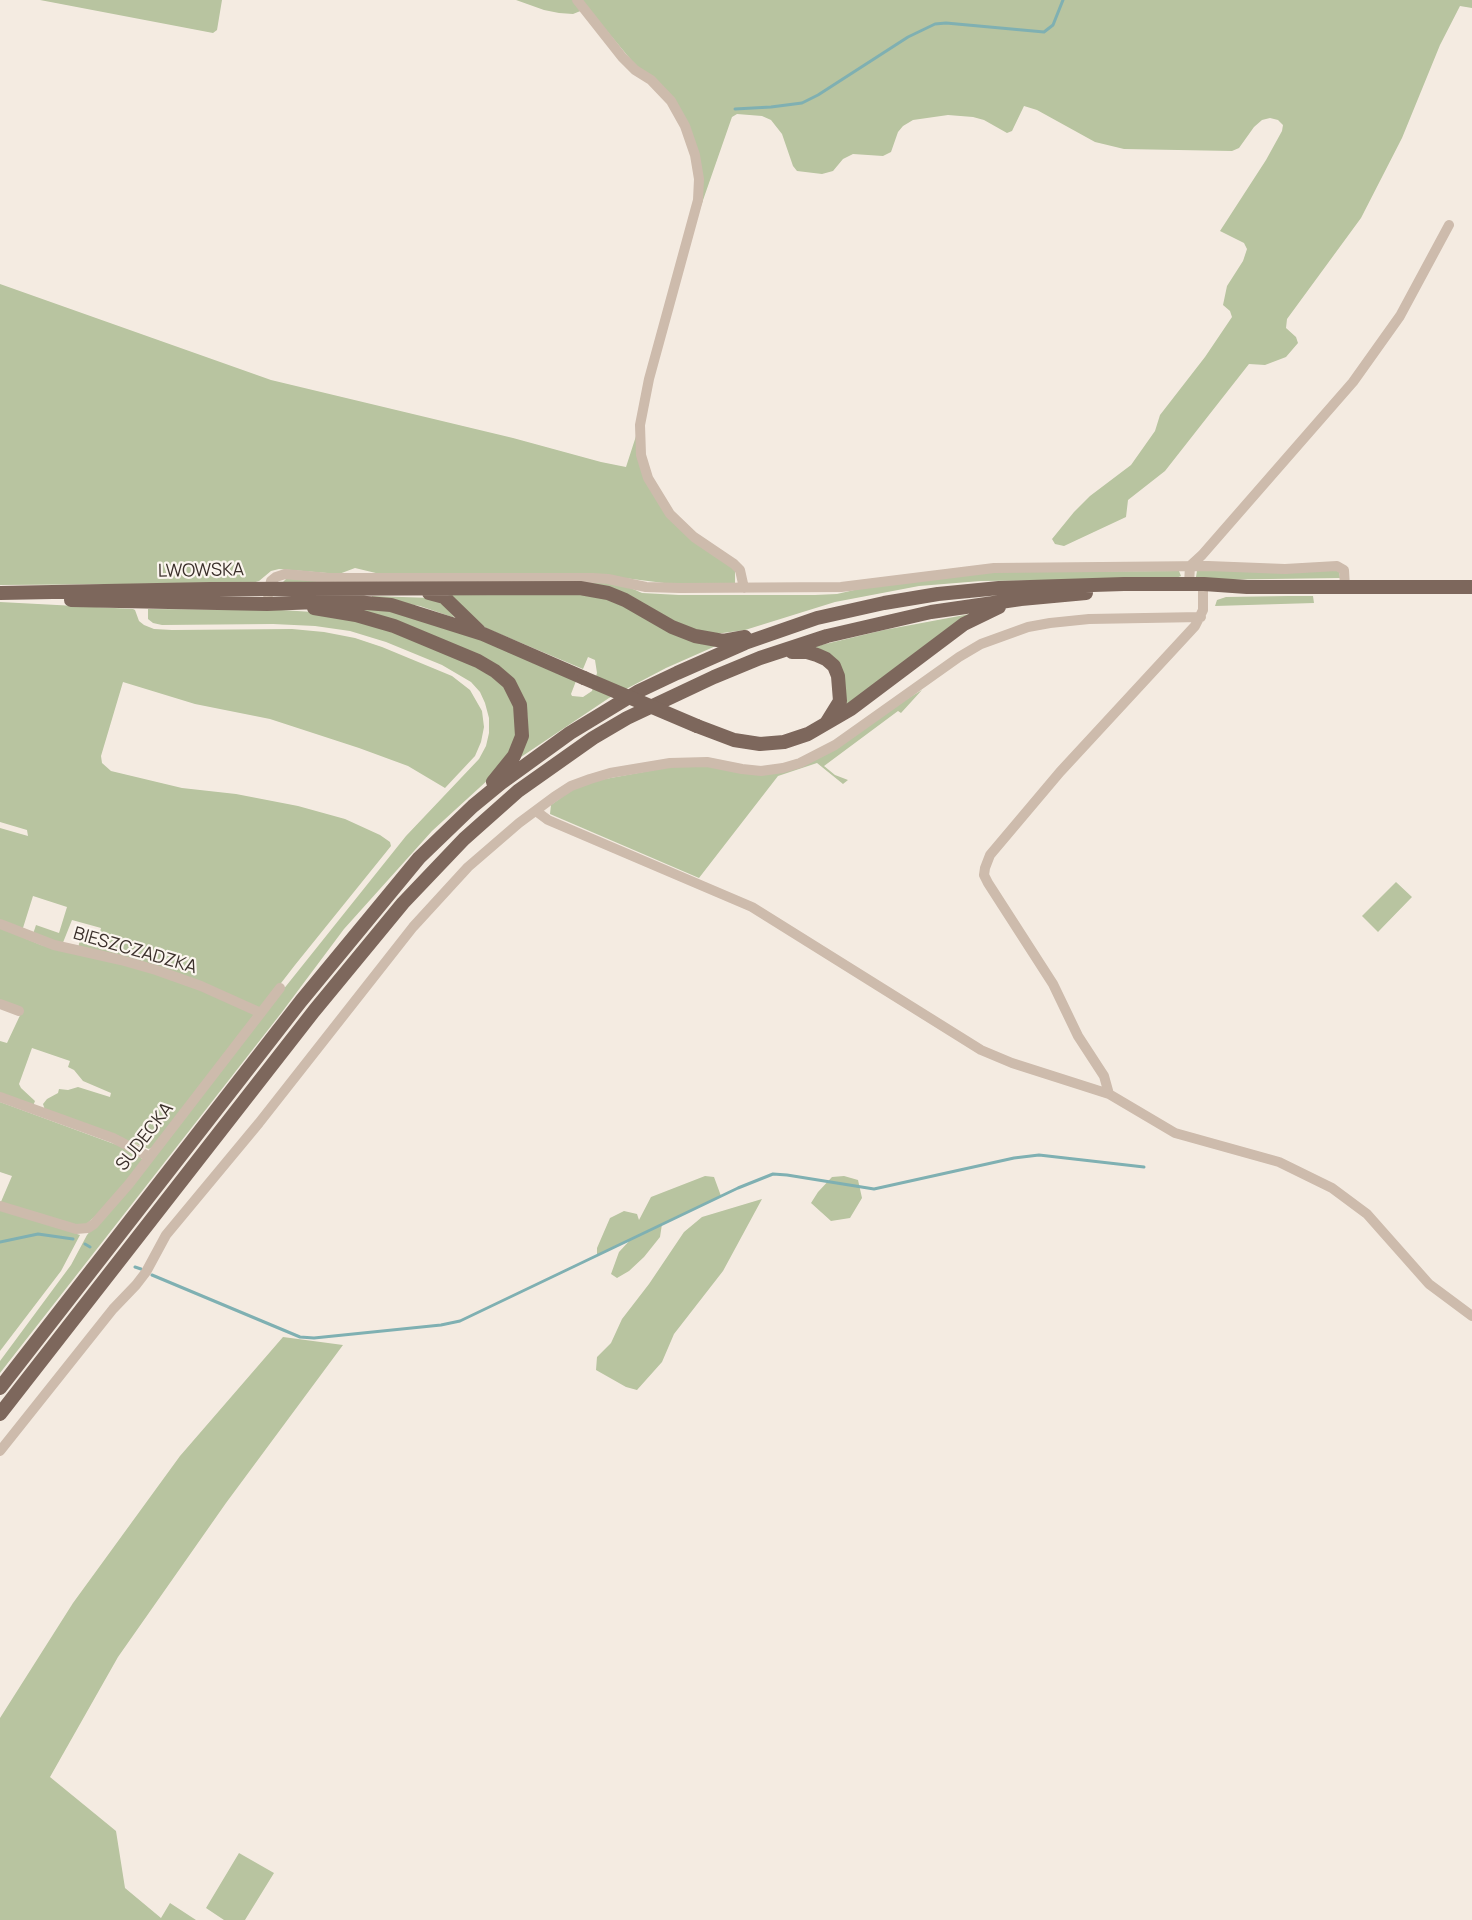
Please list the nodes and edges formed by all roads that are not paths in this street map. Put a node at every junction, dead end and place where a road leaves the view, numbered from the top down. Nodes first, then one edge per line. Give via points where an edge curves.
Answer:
1 (577, 0) edge
2 (1449, 225) dead end
3 (1190, 566) junction
4 (1189, 584) junction
5 (1472, 586) edge
6 (1247, 587) junction
7 (1345, 587) junction
8 (744, 588) junction
9 (268, 589) junction
10 (403, 590) junction
11 (1203, 590) junction
12 (0, 595) edge
13 (1021, 599) junction
14 (267, 603) junction
15 (1201, 617) junction
16 (779, 631) junction
17 (483, 634) junction
18 (760, 658) junction
19 (825, 725) junction
20 (473, 806) junction
21 (536, 811) junction
22 (0, 924) edge
23 (279, 988) dead end
24 (0, 1004) edge
25 (19, 1011) dead end
26 (261, 1013) junction
27 (1109, 1094) junction
28 (0, 1097) edge
29 (150, 1157) junction
30 (0, 1206) edge
31 (1472, 1316) edge
32 (0, 1388) edge
33 (0, 1414) edge
34 (0, 1451) edge

1 - 8 street via 622,57 671,101 695,155 698,200 649,379 640,425 641,455 648,478 670,514 694,537 734,564
2 - 3 street via 1400,315 1353,382
3 - 4 street
3 - 7 street via 1337,566 1344,570
3 - 8 street via 994,568 849,586
4 - 6 main road
4 - 16 main road via 1044,586 948,593 851,610
5 - 7 main road
6 - 7 main road
6 - 11 main road
8 - 9 street via 646,587 593,578 329,578 285,574 276,577
9 - 10 main road, LWOWSKA
9 - 12 main road, LWOWSKA
9 - 14 street
10 - 16 main road via 593,589 625,600 695,636 723,640
10 - 17 main road via 444,597
11 - 13 main road
11 - 15 street
12 - 14 main road, LWOWSKA
13 - 18 main road via 886,621
13 - 19 main road via 964,624
14 - 17 main road via 342,601 391,606
14 - 20 main road via 356,615 394,626 478,661 509,683 520,705 522,736 514,756
15 - 21 street via 1089,619 1028,627 959,657 848,736 800,763 761,771 708,762 670,762 620,771 571,786
15 - 27 street via 1060,772 990,855 985,868 988,883 1055,988 1078,1036 1104,1076
16 - 20 main road via 639,691 570,733
17 - 19 main road, bridge via 734,740 784,742
18 - 19 main road via 807,652 826,658 834,666 840,701
18 - 33 main road via 667,698 593,738 518,791 464,839 403,903 321,1002
20 - 32 main road via 419,858 361,927
21 - 27 street via 548,820 752,907 981,1050
21 - 34 street via 468,867 413,927 166,1235 136,1285
22 - 26 street, BIESZCZADZKA via 54,945 156,970
23 - 26 street, SUDECKA
24 - 25 street
26 - 29 street, SUDECKA
27 - 31 street via 1175,1133 1279,1162 1332,1188 1367,1214 1429,1284
28 - 29 street via 113,1138
29 - 30 street, SUDECKA via 104,1215 88,1228 76,1229

